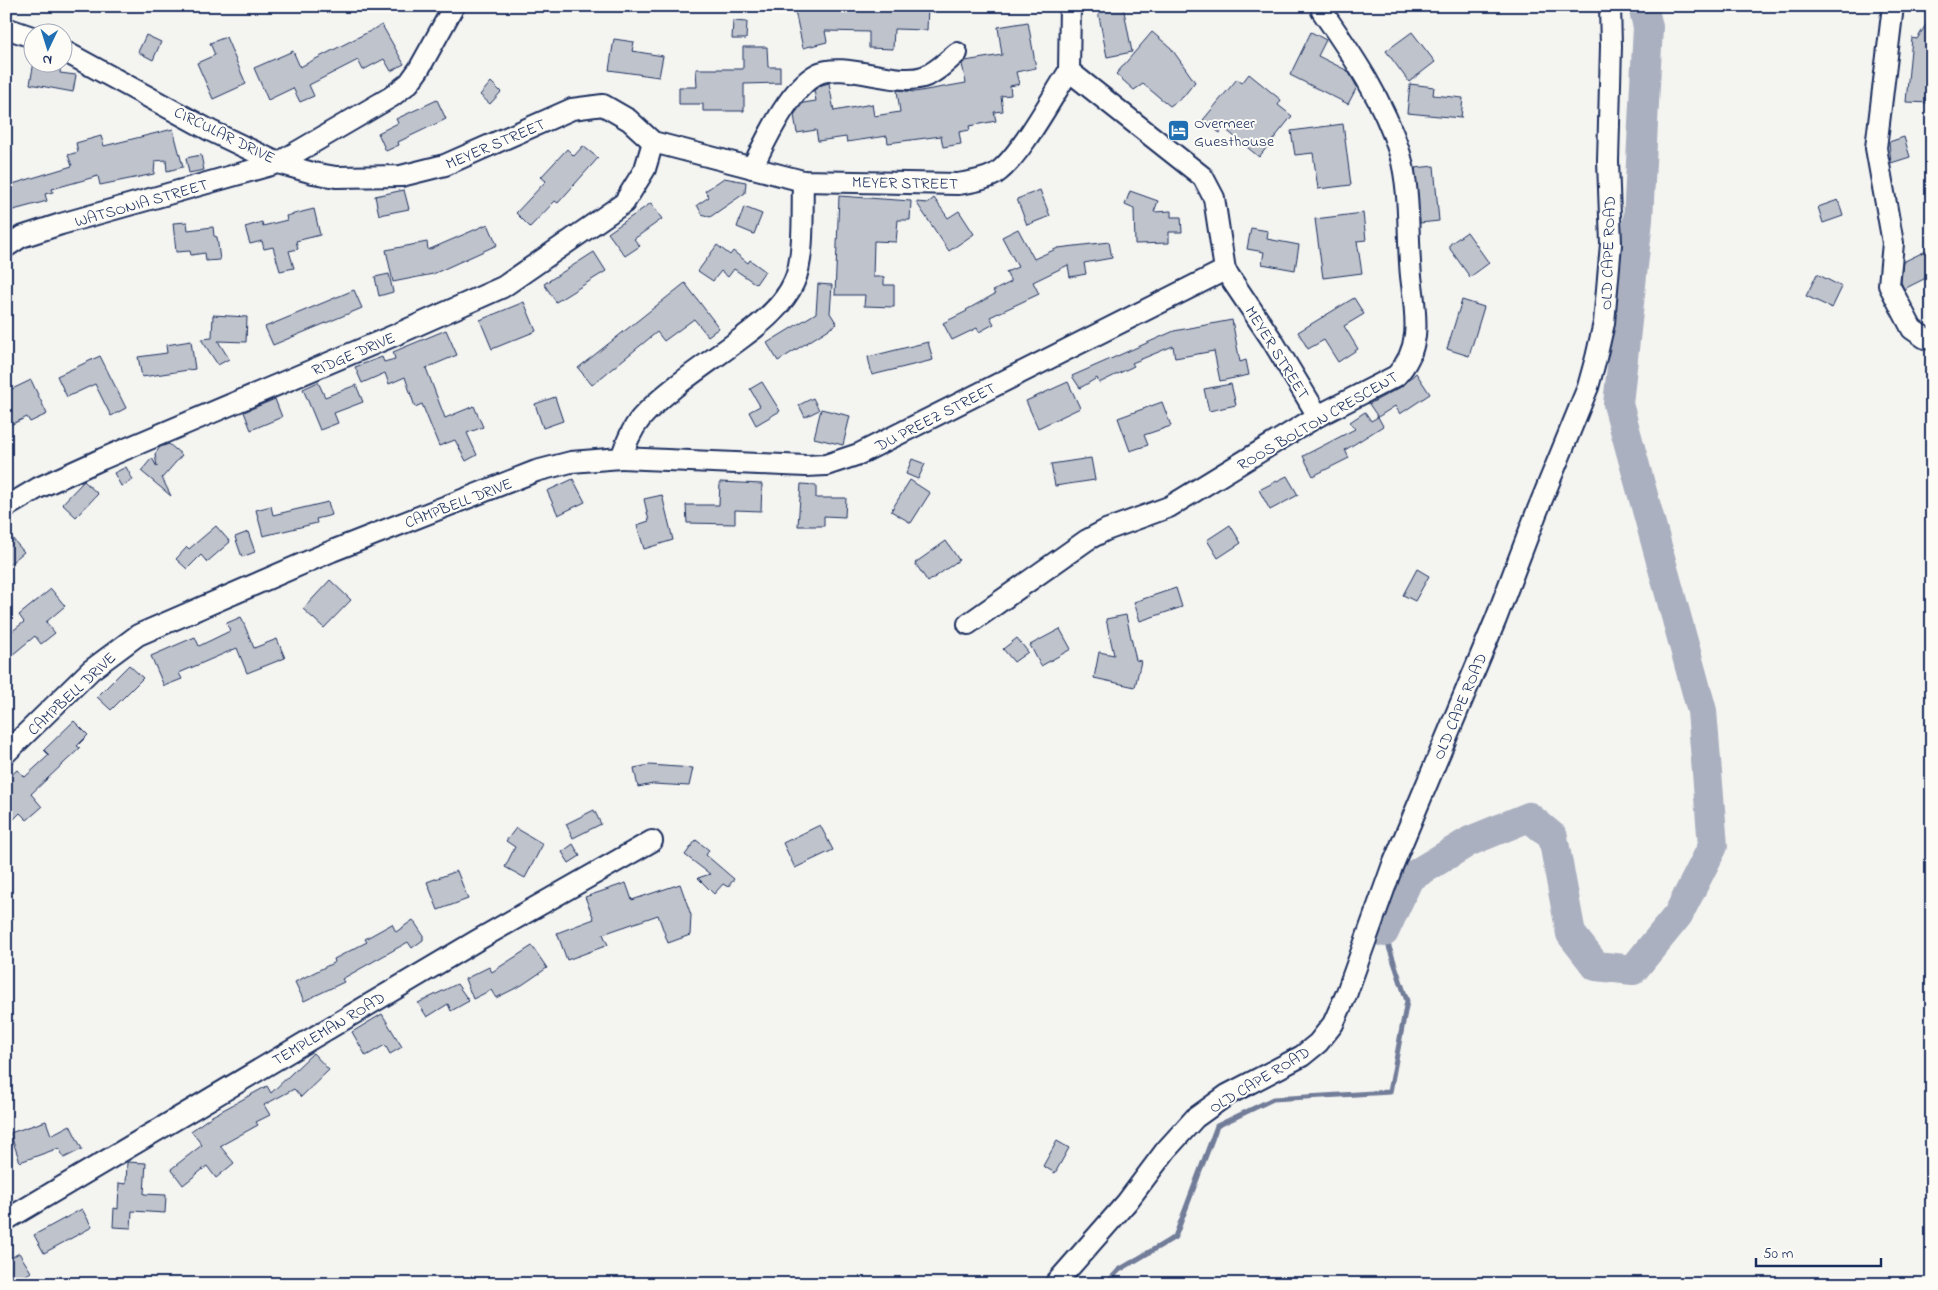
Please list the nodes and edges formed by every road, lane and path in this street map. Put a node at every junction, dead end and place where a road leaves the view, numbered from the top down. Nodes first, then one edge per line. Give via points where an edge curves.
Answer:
1 (454, 6) edge
2 (1070, 6) edge
3 (1610, 6) edge
4 (1893, 6) edge
5 (1322, 10) dead end
6 (6, 28) edge
7 (22, 34) edge
8 (958, 53) dead end
9 (72, 55) edge
10 (1069, 71) junction
11 (653, 142) junction
12 (278, 163) junction
13 (752, 168) junction
14 (803, 180) junction
15 (6, 247) edge
16 (1225, 270) junction
17 (1932, 339) edge
18 (1318, 416) junction
19 (621, 458) junction
20 (6, 507) edge
21 (968, 624) dead end
22 (6, 754) edge
23 (652, 841) dead end
24 (6, 1220) edge
25 (1055, 1284) edge

1 - 12 street, CIRCULAR DRIVE via 409,83 392,97
2 - 10 street
3 - 25 street, OLD CAPE ROAD via 1610,244 1604,323 1596,358 1588,387 1496,619 1392,867 1346,996 1333,1024 1302,1056 1228,1095 1195,1118
4 - 17 street via 1876,144 1893,243 1890,285 1912,329 1918,335
5 - 18 street, ROOS BOLTON CRESCENT via 1379,102 1400,155 1417,329 1412,352 1396,376
6 - 7 street
8 - 13 street via 923,77 833,70 819,73 800,88 775,121
9 - 12 street, CIRCULAR DRIVE via 211,131
10 - 14 street, MEYER STREET via 1011,161 981,180 958,184
10 - 16 street, MEYER STREET via 1203,177 1214,198
11 - 12 street, MEYER STREET via 618,113 603,105 592,105 572,109 454,161 410,174 383,178 336,177
11 - 13 street, MEYER STREET
11 - 20 street, RIDGE DRIVE via 645,169 624,203 503,287 94,463 38,488
12 - 15 street, WATSONIA STREET via 37,232
13 - 14 street, MEYER STREET
14 - 19 street via 800,261 794,282 784,299 763,322 646,413 629,436
16 - 18 street, MEYER STREET
16 - 19 street, DU PREEZ STREET via 859,454 826,465
18 - 21 street, ROOS BOLTON CRESCENT via 1169,507 1087,540
19 - 22 street, CAMPBELL DRIVE via 571,462 536,471 332,551 138,635 91,670
23 - 24 street, TEMPLEMAN ROAD via 476,941

